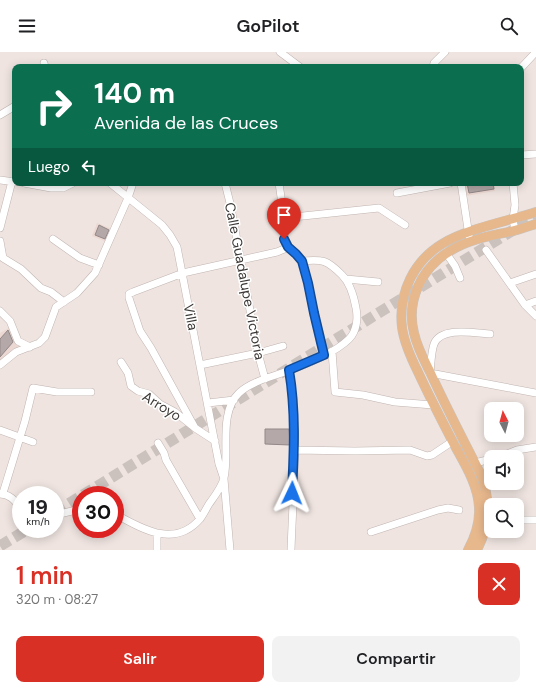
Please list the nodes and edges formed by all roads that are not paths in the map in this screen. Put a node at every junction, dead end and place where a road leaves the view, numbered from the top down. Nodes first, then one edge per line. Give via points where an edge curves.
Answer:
1 (280, 52) edge
2 (445, 52) edge
3 (536, 52) edge
4 (296, 64) edge
5 (434, 64) edge
6 (524, 65) edge
7 (12, 108) edge
8 (0, 115) edge
9 (536, 154) edge
10 (524, 155) edge
11 (0, 180) edge
12 (12, 182) edge
13 (13, 186) edge
14 (40, 186) edge
15 (67, 186) edge
16 (114, 186) edge
17 (132, 186) edge
18 (226, 186) edge
19 (279, 186) edge
20 (436, 186) edge
21 (461, 186) edge
22 (513, 186) edge
23 (397, 194) dead end
24 (128, 198) junction
25 (536, 212) edge
26 (284, 218) junction
27 (513, 219) junction
28 (536, 224) edge
29 (405, 225) dead end
30 (0, 226) edge
31 (515, 231) junction
32 (469, 236) junction
33 (53, 239) dead end
34 (0, 241) edge
35 (288, 247) junction
36 (486, 250) dead end
37 (446, 253) junction
38 (2, 260) edge
39 (241, 260) junction
40 (302, 261) junction
41 (99, 265) junction
42 (183, 273) junction
43 (536, 274) edge
44 (460, 278) dead end
45 (346, 279) junction
46 (378, 282) dead end
47 (510, 283) junction
48 (536, 301) edge
49 (64, 302) junction
50 (525, 305) junction
51 (0, 311) edge
52 (536, 316) edge
53 (490, 334) dead end
54 (283, 346) dead end
55 (30, 347) junction
56 (332, 351) junction
57 (258, 353) junction
58 (324, 355) junction
59 (121, 362) dead end
60 (0, 365) edge
61 (200, 365) junction
62 (289, 370) junction
63 (430, 373) junction
64 (265, 379) junction
65 (91, 392) dead end
66 (536, 393) edge
67 (234, 400) junction
68 (208, 404) junction
69 (434, 405) junction
70 (195, 428) junction
71 (0, 430) edge
72 (20, 438) junction
73 (215, 441) junction
74 (453, 441) junction
75 (33, 442) dead end
76 (158, 443) dead end
77 (536, 447) edge
78 (294, 450) junction
79 (517, 450) edge
80 (484, 461) edge
81 (475, 463) junction
82 (224, 479) junction
83 (2, 493) edge
84 (12, 498) edge
85 (488, 498) edge
86 (459, 510) dead end
87 (124, 519) edge
88 (200, 519) junction
89 (524, 520) edge
90 (536, 520) edge
91 (371, 532) dead end
92 (157, 533) junction
93 (484, 534) edge
94 (157, 550) edge
95 (230, 550) edge
96 (291, 550) edge
97 (468, 550) edge
98 (476, 550) edge

1 - 4 street
2 - 5 street
3 - 6 street
7 - 8 street
9 - 10 street
11 - 12 street
13 - 30 street
14 - 15 street
16 - 24 street, Villa
17 - 24 street
18 - 39 street, Calle Guadalupe Victoria
19 - 26 street
20 - 23 street
21 - 32 street
22 - 27 street
24 - 41 street
24 - 42 street, Villa via 162,225 170,235 177,247
25 - 27 main road
26 - 29 street via 379,208
26 - 35 street via 284,239
27 - 31 street
27 - 32 main road
28 - 31 main road
31 - 32 main road
32 - 37 main road
32 - 69 main road via 443,243 431,251 413,272 403,298 404,338
33 - 41 street via 80,258
34 - 38 street
35 - 39 street
35 - 40 street
36 - 47 street
37 - 44 street
37 - 63 main road via 433,264 419,282 412,306 414,333
38 - 49 street via 21,269 41,288
39 - 42 street
39 - 57 street, Calle Guadalupe Victoria
40 - 45 street via 324,261 331,264
40 - 58 street
41 - 49 street via 81,288
42 - 61 street, Villa
42 - 70 street via 133,292 129,294 129,298 140,331 152,348
43 - 47 street
45 - 46 street
45 - 56 street via 357,314 356,326 350,339
47 - 50 street
48 - 50 street
49 - 55 street via 56,307 45,337
50 - 52 street
51 - 55 street via 10,321 18,341
53 - 63 street via 456,332 443,335 434,343
54 - 57 street
55 - 60 street via 16,352
56 - 58 street
56 - 69 street via 335,392 395,402
57 - 61 street
57 - 64 street, Calle Guadalupe Victoria
58 - 62 street
59 - 70 street, Arroyo via 128,373 131,386 149,394
61 - 68 street, Villa
62 - 64 street
62 - 78 street
63 - 66 street
63 - 81 main road
64 - 67 street via 238,393
65 - 72 street via 57,392 33,388
67 - 68 street
67 - 82 street via 227,419
68 - 73 street, Villa
69 - 74 main road
70 - 73 street, Arroyo
71 - 72 street
72 - 75 street
72 - 83 street
73 - 82 street, Villa
74 - 78 street via 427,456 410,450
74 - 97 main road via 472,480 479,506 476,531
76 - 88 street
77 - 79 street
78 - 96 street
80 - 81 street
81 - 85 main road
82 - 88 street
82 - 95 street
83 - 84 street
86 - 91 street via 438,510
87 - 92 street
88 - 92 street via 182,532
89 - 90 street
92 - 94 street
93 - 98 main road

